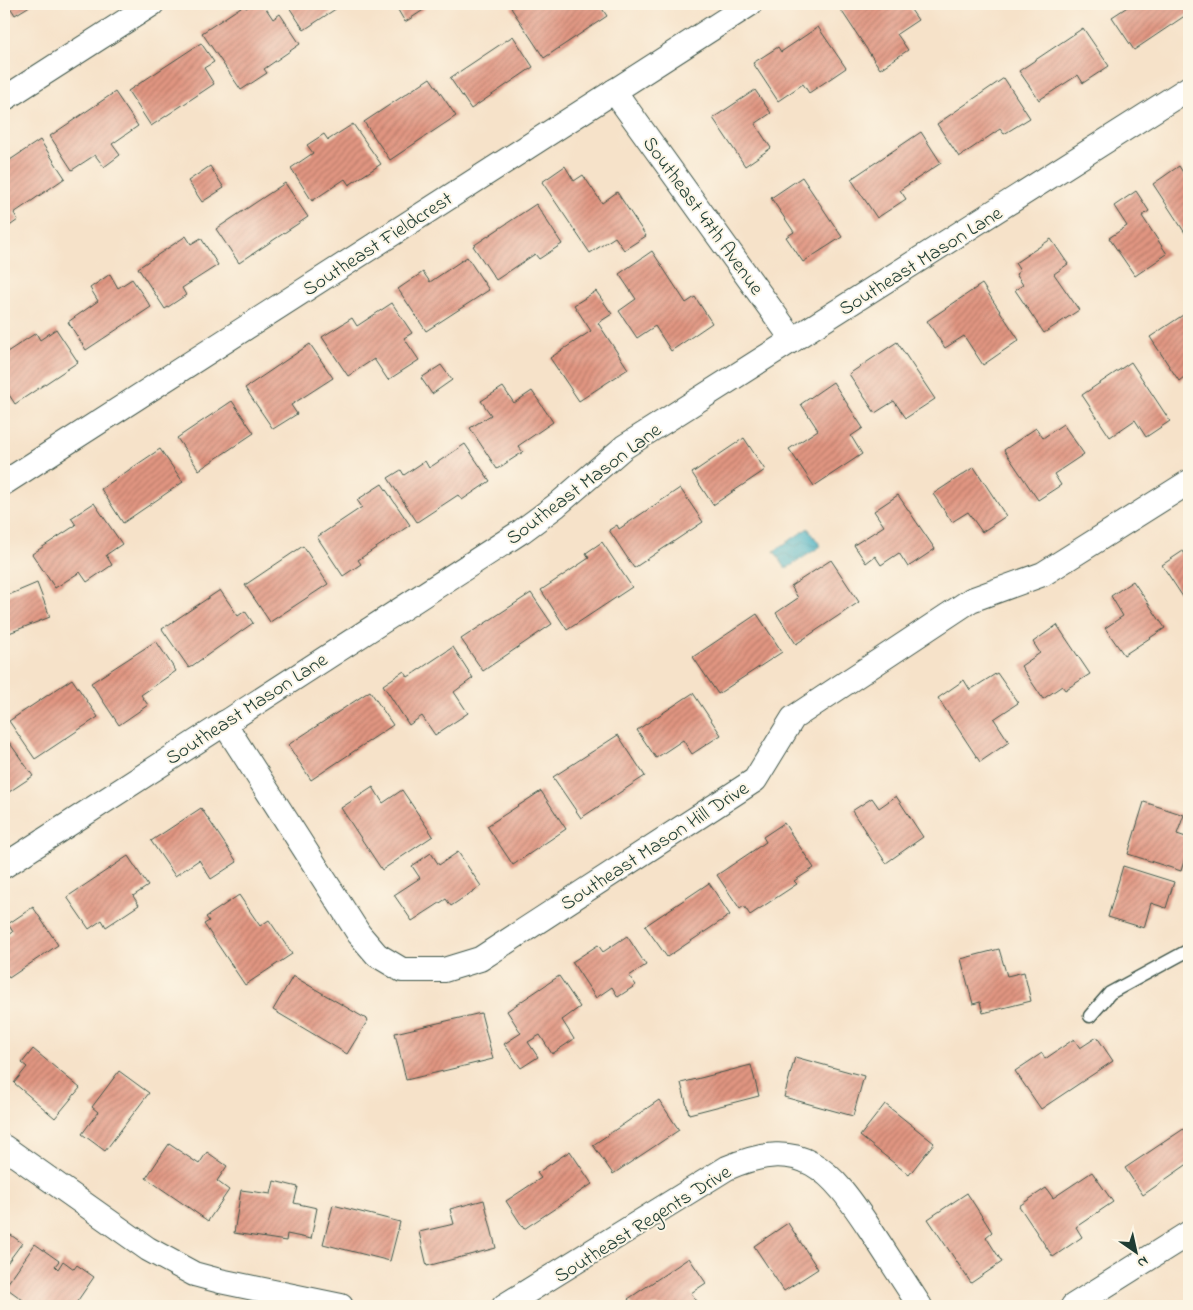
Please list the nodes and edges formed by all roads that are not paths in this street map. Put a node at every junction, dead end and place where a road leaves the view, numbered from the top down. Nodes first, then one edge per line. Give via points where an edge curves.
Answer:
1 (152, 4) edge
2 (750, 4) edge
3 (1189, 88) edge
4 (614, 91) junction
5 (4, 99) edge
6 (793, 340) junction
7 (1189, 482) edge
8 (4, 483) edge
9 (224, 723) junction
10 (4, 866) edge
11 (1189, 950) edge
12 (1090, 1016) dead end
13 (4, 1147) edge
14 (1189, 1232) edge
15 (257, 1298) edge
16 (341, 1306) edge
17 (504, 1306) edge
18 (920, 1306) edge
19 (1073, 1306) edge

1 - 5 street
2 - 4 street, Southeast Fieldcrest
3 - 6 street, Southeast Mason Lane
4 - 6 street, Southeast 47th Avenue
4 - 8 street, Southeast Fieldcrest
6 - 9 street, Southeast Mason Lane via 624,447 522,531
7 - 9 street, Southeast Mason Hill Drive via 1043,574 971,600 792,718 755,780 480,959 444,970 402,970 377,955 358,934
9 - 10 street, Southeast Mason Lane
11 - 12 lane via 1110,993
13 - 15 street via 148,1250 194,1274 220,1281
14 - 19 street
15 - 16 street
17 - 18 street, Southeast Regents Drive via 727,1168 760,1156 777,1155 806,1160 833,1178

